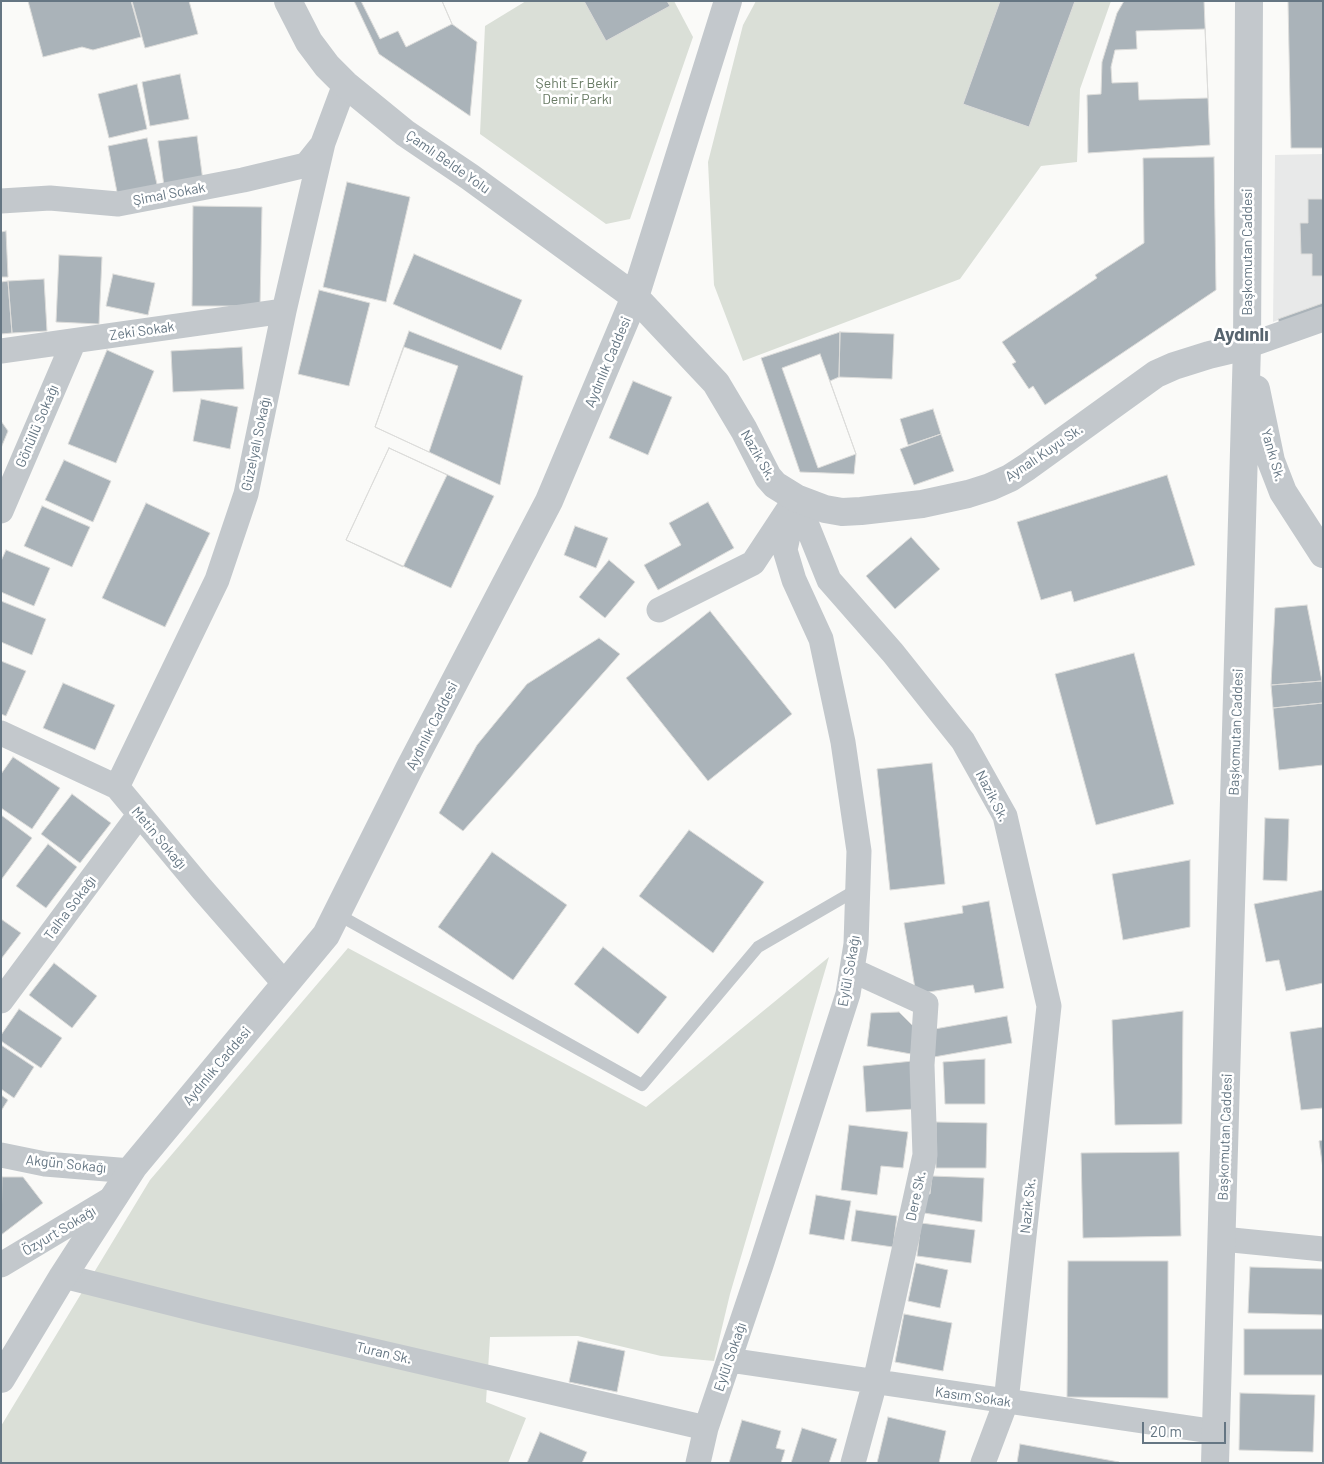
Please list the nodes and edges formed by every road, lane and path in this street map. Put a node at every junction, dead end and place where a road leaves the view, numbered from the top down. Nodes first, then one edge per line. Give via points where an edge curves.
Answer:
1 (288, 1) edge
2 (728, 1) edge
3 (1249, 1) edge
4 (345, 84) junction
5 (323, 143) junction
6 (1, 201) edge
7 (635, 297) junction
8 (284, 311) junction
9 (1323, 319) edge
10 (74, 341) junction
11 (1247, 346) junction
12 (1, 351) edge
13 (796, 498) junction
14 (1, 511) edge
15 (1323, 554) edge
16 (659, 610) dead end
17 (1, 732) edge
18 (117, 787) junction
19 (139, 815) junction
20 (858, 890) junction
21 (336, 914) junction
22 (852, 970) junction
23 (285, 984) junction
24 (1, 1001) edge
25 (1, 1155) edge
26 (131, 1171) junction
27 (116, 1196) junction
28 (1222, 1239) junction
29 (1323, 1249) edge
30 (1, 1265) edge
31 (62, 1276) junction
32 (729, 1360) junction
33 (1, 1379) edge
34 (875, 1382) junction
35 (1006, 1402) junction
36 (706, 1428) junction
37 (1217, 1432) junction
38 (698, 1463) edge
39 (853, 1463) edge
40 (983, 1463) edge
41 (1215, 1463) edge

1 - 4 street, Çamlı Belde Yolu via 309,42 326,66
2 - 7 street, Aydınlık Caddesi
3 - 11 street, Başkomutan Caddesi
4 - 5 street, Güzelyalı Sokağı
4 - 7 street, Çamlı Belde Yolu via 405,133 470,176
5 - 6 street, Şimal Sokak via 306,165 118,204 50,198
5 - 8 street, Güzelyalı Sokağı
7 - 13 street, Nazik Sk. via 716,383 768,477 775,486
7 - 21 street, Aydınlık Caddesi via 549,501
8 - 10 street, Zeki Sokak
8 - 18 street, Güzelyalı Sokağı via 246,494 217,580
9 - 11 street
10 - 12 street, Zeki Sokak
10 - 14 street, Gönüllü Sokağı
11 - 13 street, Aynalı Kuyu Sk. via 1191,360 1156,374 1010,478 968,494 922,504 842,512
11 - 15 street, Yankı Sk. via 1272,461 1283,492
11 - 28 street, Başkomutan Caddesi
13 - 16 street via 753,563
13 - 20 street, Eylül Sokağı via 785,550 794,580 821,639 859,851
13 - 35 street, Nazik Sk. via 829,580 963,741 1005,816 1049,1006
17 - 18 street, Metin Sokağı
18 - 19 street, Metin Sokağı
19 - 23 street, Metin Sokağı
19 - 24 street, Talha Sokağı
20 - 21 lane via 758,947 642,1085
20 - 22 street, Eylül Sokağı
21 - 23 street, Aydınlık Caddesi via 326,935
22 - 32 street, Eylül Sokağı via 848,994
22 - 34 street, Dere Sk. via 926,1004 922,1065 925,1155
23 - 26 street, Aydınlık Caddesi
25 - 26 street, Akgün Sokağı via 45,1164
26 - 27 street, Aydınlık Caddesi
27 - 30 street, Özyurt Sokağı
27 - 31 street, Aydınlık Caddesi
28 - 29 street
28 - 37 street, Başkomutan Caddesi
31 - 33 street, Aydınlık Caddesi
31 - 36 street, Turan Sk.
32 - 34 street, Kasım Sokak
32 - 36 street, Eylül Sokağı
34 - 35 street, Kasım Sokak
34 - 39 street, Dere Sk.
35 - 37 street, Kasım Sokak
35 - 40 street, Nazik Sk.
36 - 38 street, Eylül Sokağı
37 - 41 street, Başkomutan Caddesi

